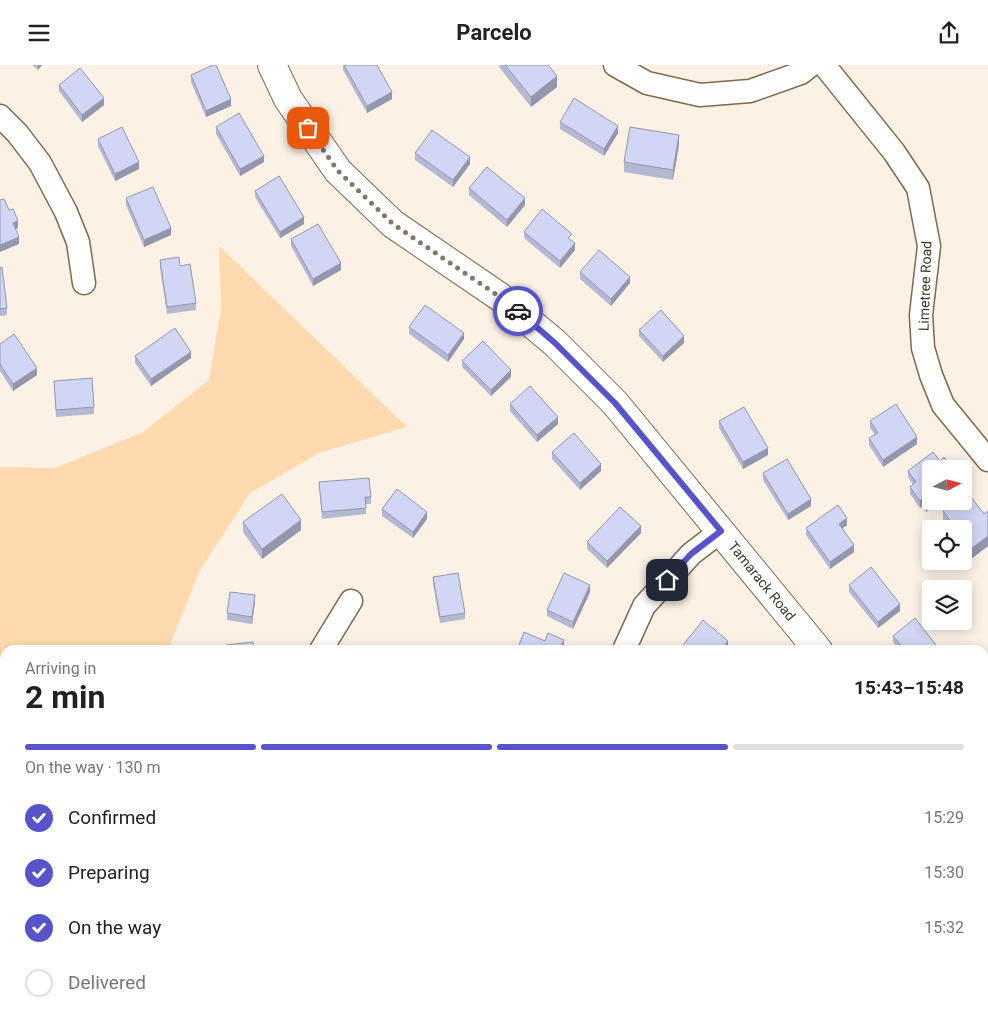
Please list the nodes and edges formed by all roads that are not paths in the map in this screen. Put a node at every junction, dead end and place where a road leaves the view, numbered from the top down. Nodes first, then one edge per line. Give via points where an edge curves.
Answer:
1 (272, 65) edge
2 (615, 65) edge
3 (811, 65) edge
4 (824, 65) edge
5 (0, 116) edge
6 (84, 283) dead end
7 (988, 460) edge
8 (721, 531) junction
9 (351, 601) dead end
10 (324, 645) edge
11 (626, 645) edge
12 (814, 645) edge

1 - 8 street, Tamarack Road via 288,99 338,171 393,224 500,297 555,343 615,403
2 - 3 street via 647,83 700,95 750,91 801,73
4 - 7 street, Limetree Road via 894,152 918,188 929,246 921,315 923,348 944,405
5 - 6 street via 40,163 66,212 78,242
8 - 11 street via 691,554 644,606
8 - 12 street, Tamarack Road
9 - 10 street

